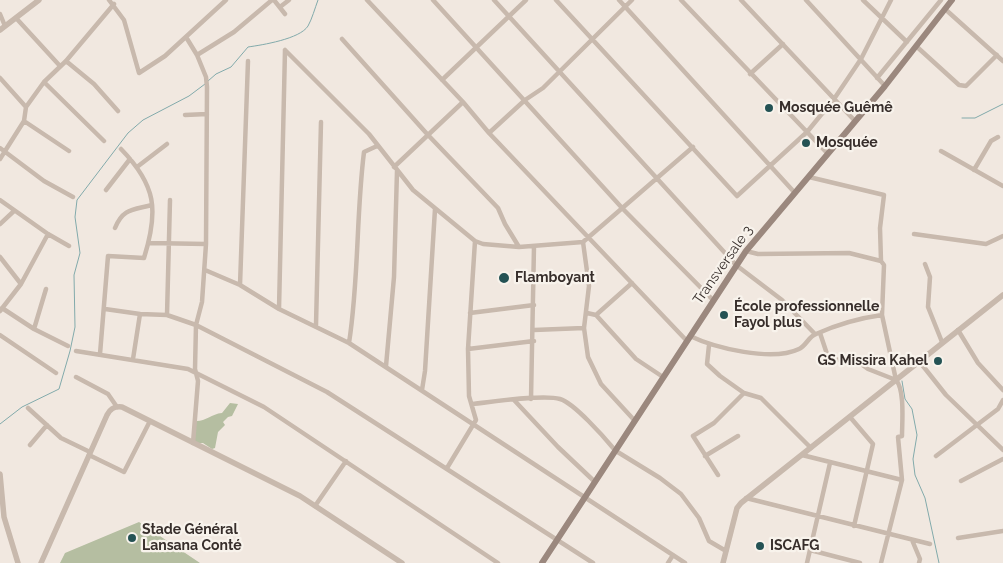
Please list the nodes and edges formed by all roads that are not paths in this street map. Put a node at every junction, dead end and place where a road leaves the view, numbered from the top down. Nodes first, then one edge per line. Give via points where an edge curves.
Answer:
1 (28, 0) edge
2 (39, 0) edge
3 (109, 0) edge
4 (226, 0) edge
5 (273, 0) edge
6 (289, 0) edge
7 (366, 0) edge
8 (433, 0) edge
9 (494, 0) edge
10 (526, 0) edge
11 (556, 0) edge
12 (619, 0) edge
13 (632, 0) edge
14 (681, 0) edge
15 (741, 0) edge
16 (806, 0) edge
17 (863, 0) edge
18 (891, 0) edge
19 (941, 0) edge
20 (114, 4) junction
21 (948, 5) edge
22 (30, 7) junction
23 (280, 7) junction
24 (625, 7) junction
25 (0, 14) edge
26 (285, 14) dead end
27 (509, 16) junction
28 (16, 18) junction
29 (882, 18) junction
30 (3, 28) edge
31 (186, 37) junction
32 (592, 38) junction
33 (342, 39) dead end
34 (907, 42) junction
35 (783, 44) junction
36 (916, 46) junction
37 (476, 47) junction
38 (197, 55) junction
39 (997, 55) junction
40 (861, 59) junction
41 (66, 61) junction
42 (248, 61) dead end
43 (1003, 61) edge
44 (60, 66) junction
45 (559, 71) junction
46 (750, 74) junction
47 (0, 78) edge
48 (877, 78) junction
49 (442, 80) junction
50 (44, 82) junction
51 (885, 86) junction
52 (834, 99) junction
53 (526, 100) junction
54 (463, 102) junction
55 (26, 107) junction
56 (118, 111) dead end
57 (207, 114) junction
58 (185, 115) dead end
59 (24, 121) junction
60 (321, 122) dead end
61 (855, 122) junction
62 (807, 132) junction
63 (489, 133) junction
64 (428, 135) junction
65 (998, 137) dead end
66 (104, 141) dead end
67 (167, 144) dead end
68 (377, 146) junction
69 (693, 147) junction
70 (0, 148) edge
71 (120, 149) dead end
72 (68, 151) dead end
73 (941, 151) dead end
74 (4, 153) junction
75 (828, 154) junction
76 (0, 159) edge
77 (130, 159) junction
78 (770, 164) junction
79 (138, 167) junction
80 (396, 169) junction
81 (974, 170) junction
82 (809, 177) junction
83 (657, 178) junction
84 (1003, 186) edge
85 (106, 190) dead end
86 (795, 193) junction
87 (73, 197) dead end
88 (0, 200) edge
89 (170, 200) dead end
90 (152, 205) junction
91 (435, 209) junction
92 (623, 209) junction
93 (14, 210) junction
94 (0, 224) edge
95 (115, 228) dead end
96 (48, 234) junction
97 (914, 234) dead end
98 (1003, 236) edge
99 (589, 238) junction
100 (474, 241) junction
101 (583, 242) junction
102 (149, 243) junction
103 (167, 244) junction
104 (206, 244) junction
105 (69, 246) dead end
106 (534, 246) junction
107 (519, 247) junction
108 (746, 250) junction
109 (0, 256) edge
110 (881, 261) junction
111 (925, 264) dead end
112 (736, 265) junction
113 (205, 270) junction
114 (632, 283) junction
115 (21, 284) junction
116 (240, 285) junction
117 (46, 289) dead end
118 (1003, 295) edge
119 (713, 300) junction
120 (534, 304) junction
121 (1, 309) edge
122 (105, 309) junction
123 (279, 309) junction
124 (470, 313) junction
125 (587, 313) junction
126 (140, 314) junction
127 (166, 315) junction
128 (596, 315) junction
129 (882, 315) junction
130 (196, 325) junction
131 (316, 326) junction
132 (584, 328) junction
133 (34, 329) junction
134 (534, 330) junction
135 (958, 330) junction
136 (818, 333) junction
137 (0, 335) edge
138 (688, 338) junction
139 (534, 341) junction
140 (942, 342) junction
141 (349, 343) junction
142 (709, 345) junction
143 (68, 346) dead end
144 (468, 349) junction
145 (76, 351) dead end
146 (100, 354) junction
147 (133, 359) junction
148 (919, 360) junction
149 (386, 366) junction
150 (56, 373) dead end
151 (197, 374) junction
152 (76, 377) dead end
153 (663, 378) junction
154 (896, 380) junction
155 (422, 390) junction
156 (1003, 390) edge
157 (744, 392) junction
158 (513, 399) junction
159 (531, 400) junction
160 (1003, 400) edge
161 (472, 404) junction
162 (117, 407) junction
163 (28, 408) dead end
164 (850, 417) junction
165 (150, 421) junction
166 (635, 421) junction
167 (48, 425) junction
168 (474, 426) junction
169 (976, 427) junction
170 (738, 436) dead end
171 (192, 443) junction
172 (30, 445) dead end
173 (810, 448) junction
174 (615, 450) junction
175 (1003, 450) edge
176 (90, 454) junction
177 (802, 455) junction
178 (705, 456) junction
179 (936, 456) dead end
180 (1003, 458) edge
181 (346, 461) junction
182 (830, 463) junction
183 (447, 468) junction
184 (868, 472) junction
185 (718, 475) dead end
186 (1, 477) edge
187 (902, 480) junction
188 (961, 481) dead end
189 (595, 482) junction
190 (584, 498) junction
191 (746, 498) junction
192 (315, 506) junction
193 (818, 517) junction
194 (854, 526) junction
195 (1003, 531) edge
196 (889, 534) junction
197 (958, 538) dead end
198 (557, 540) junction
199 (912, 540) junction
200 (930, 544) dead end
201 (810, 550) junction
202 (726, 551) junction
203 (673, 555) junction
204 (18, 563) edge
205 (41, 563) edge
206 (402, 563) edge
207 (498, 563) edge
208 (542, 563) edge
209 (593, 563) edge
210 (668, 563) edge
211 (685, 563) edge
212 (724, 563) edge
213 (807, 563) edge
214 (860, 563) edge
215 (881, 563) edge
216 (919, 563) edge

1 - 22 street
2 - 22 street
3 - 20 street
4 - 31 street
5 - 23 street
5 - 38 street via 234,32
6 - 23 street
7 - 49 street
8 - 37 street
9 - 27 street
10 - 27 street
11 - 32 street
12 - 24 street
13 - 24 street
14 - 46 street
15 - 35 street
16 - 40 street
17 - 29 street
18 - 29 street
19 - 21 street
19 - 34 street
20 - 31 street via 124,20 139,73
20 - 41 street
21 - 36 main road, Transversale 3
21 - 39 street
22 - 28 street
23 - 26 street
24 - 32 street
24 - 78 street
25 - 30 street
27 - 37 street
27 - 45 street
28 - 30 street
28 - 44 street
29 - 34 street
29 - 40 street
31 - 38 street
32 - 45 street
32 - 69 street
33 - 64 street
34 - 48 street
35 - 46 street
35 - 52 street
36 - 39 street via 959,85 966,86
36 - 51 main road, Transversale 3
37 - 49 street
37 - 53 street
38 - 57 street via 207,82
39 - 43 street
40 - 48 street
40 - 52 street
41 - 44 street
41 - 56 street via 94,84
42 - 116 street
44 - 50 street
45 - 53 street
45 - 83 street
46 - 62 street
47 - 55 street
48 - 51 street
49 - 54 street
50 - 55 street
50 - 66 street
51 - 61 main road, Transversale 3
52 - 61 street
52 - 62 street
53 - 63 street
53 - 92 street
54 - 63 street
54 - 64 street
55 - 59 street
57 - 58 street
57 - 104 street
59 - 72 street
59 - 74 street
60 - 131 street
61 - 75 main road, Transversale 3
62 - 75 street
62 - 78 street
63 - 99 street
64 - 80 street
64 - 107 street via 498,208
65 - 81 street via 991,141
67 - 79 street
68 - 80 street
68 - 123 street via 370,134 285,50
68 - 141 street via 364,152 358,196 356,299
69 - 78 street via 737,196
69 - 83 street
70 - 74 street
71 - 77 street
73 - 81 street
74 - 76 street
74 - 87 street
75 - 82 main road, Transversale 3
77 - 79 street
77 - 85 street
78 - 86 street
79 - 90 street via 147,181
80 - 91 street
80 - 149 street via 394,277
81 - 84 street
82 - 86 main road, Transversale 3
82 - 110 street via 884,195
83 - 92 street
83 - 112 street
86 - 108 main road, Transversale 3
88 - 93 street
89 - 103 street
90 - 95 street via 124,212
90 - 102 street
91 - 100 street
91 - 155 street
92 - 99 street
92 - 119 street
93 - 94 street
93 - 96 street
96 - 105 street
96 - 115 street
97 - 98 street via 982,244
99 - 101 street
99 - 114 street
100 - 107 street
100 - 124 street
101 - 106 street
101 - 125 street via 589,286
102 - 103 street
102 - 122 street via 144,258 108,256
103 - 104 street
103 - 127 street
104 - 113 street
106 - 107 street
106 - 120 street
108 - 110 street via 758,254 850,253
108 - 112 main road, Transversale 3
109 - 115 street
110 - 129 street via 884,265
111 - 140 street via 930,277 928,307
112 - 119 main road, Transversale 3
112 - 136 street
113 - 116 street
113 - 130 street
114 - 128 street
114 - 138 street
115 - 121 street
116 - 123 street
117 - 133 street
118 - 135 street
119 - 138 main road, Transversale 3
120 - 124 street
120 - 134 street
121 - 133 street
122 - 126 street
122 - 146 street
123 - 131 street
124 - 144 street
125 - 128 street
125 - 132 street
126 - 127 street
126 - 147 street
127 - 130 street
128 - 153 street via 636,359
129 - 136 street via 861,318
129 - 154 street
130 - 151 street
130 - 183 street via 327,392
131 - 141 street
132 - 134 street
132 - 166 street via 588,356 600,384
133 - 143 street
134 - 139 street
135 - 140 street
135 - 156 street via 978,363
136 - 142 street via 805,345 787,352 762,354
136 - 154 street via 829,360 854,359 868,369
137 - 150 street
138 - 142 street
138 - 153 main road, Transversale 3
139 - 144 street
139 - 159 street
140 - 148 street
141 - 149 street
142 - 157 street via 707,364
144 - 161 street via 468,396
145 - 146 street
146 - 147 street
147 - 151 street via 168,364
148 - 154 street
148 - 169 street
149 - 155 street
151 - 171 street
151 - 181 street via 264,407
152 - 162 street via 108,394
153 - 166 main road, Transversale 3
154 - 164 street
154 - 187 street via 900,384 903,418 902,436 898,437
155 - 168 street
157 - 173 street via 761,398
157 - 178 street via 714,423 694,434
158 - 159 street
158 - 161 street
158 - 189 street
159 - 174 street via 561,399
160 - 169 street via 998,409
161 - 168 street via 476,420
162 - 165 street
162 - 176 street via 106,416
163 - 167 street
164 - 173 street
164 - 184 street via 873,444
165 - 171 street
165 - 176 street via 124,472
166 - 174 main road, Transversale 3
167 - 172 street
167 - 176 street via 61,438
168 - 183 street
168 - 190 street
169 - 175 street
169 - 179 street
170 - 178 street
171 - 192 street
173 - 177 street
174 - 189 main road, Transversale 3
174 - 202 street via 681,494 699,518 709,541
176 - 205 street
177 - 182 street
177 - 191 street
178 - 185 street
180 - 188 street
181 - 192 street
181 - 207 street
182 - 184 street
182 - 193 street
183 - 198 street
184 - 187 street
184 - 194 street
186 - 204 street via 4,517
187 - 196 street
189 - 190 main road, Transversale 3
190 - 198 main road, Transversale 3
190 - 203 street
191 - 193 street
191 - 202 street via 737,508
192 - 206 street
193 - 194 street
193 - 201 street
194 - 196 street
195 - 197 street
196 - 199 street
196 - 215 street
198 - 208 main road, Transversale 3
198 - 209 street
199 - 200 street
199 - 216 street
201 - 213 street
201 - 214 street
202 - 212 street
203 - 210 street
203 - 211 street

